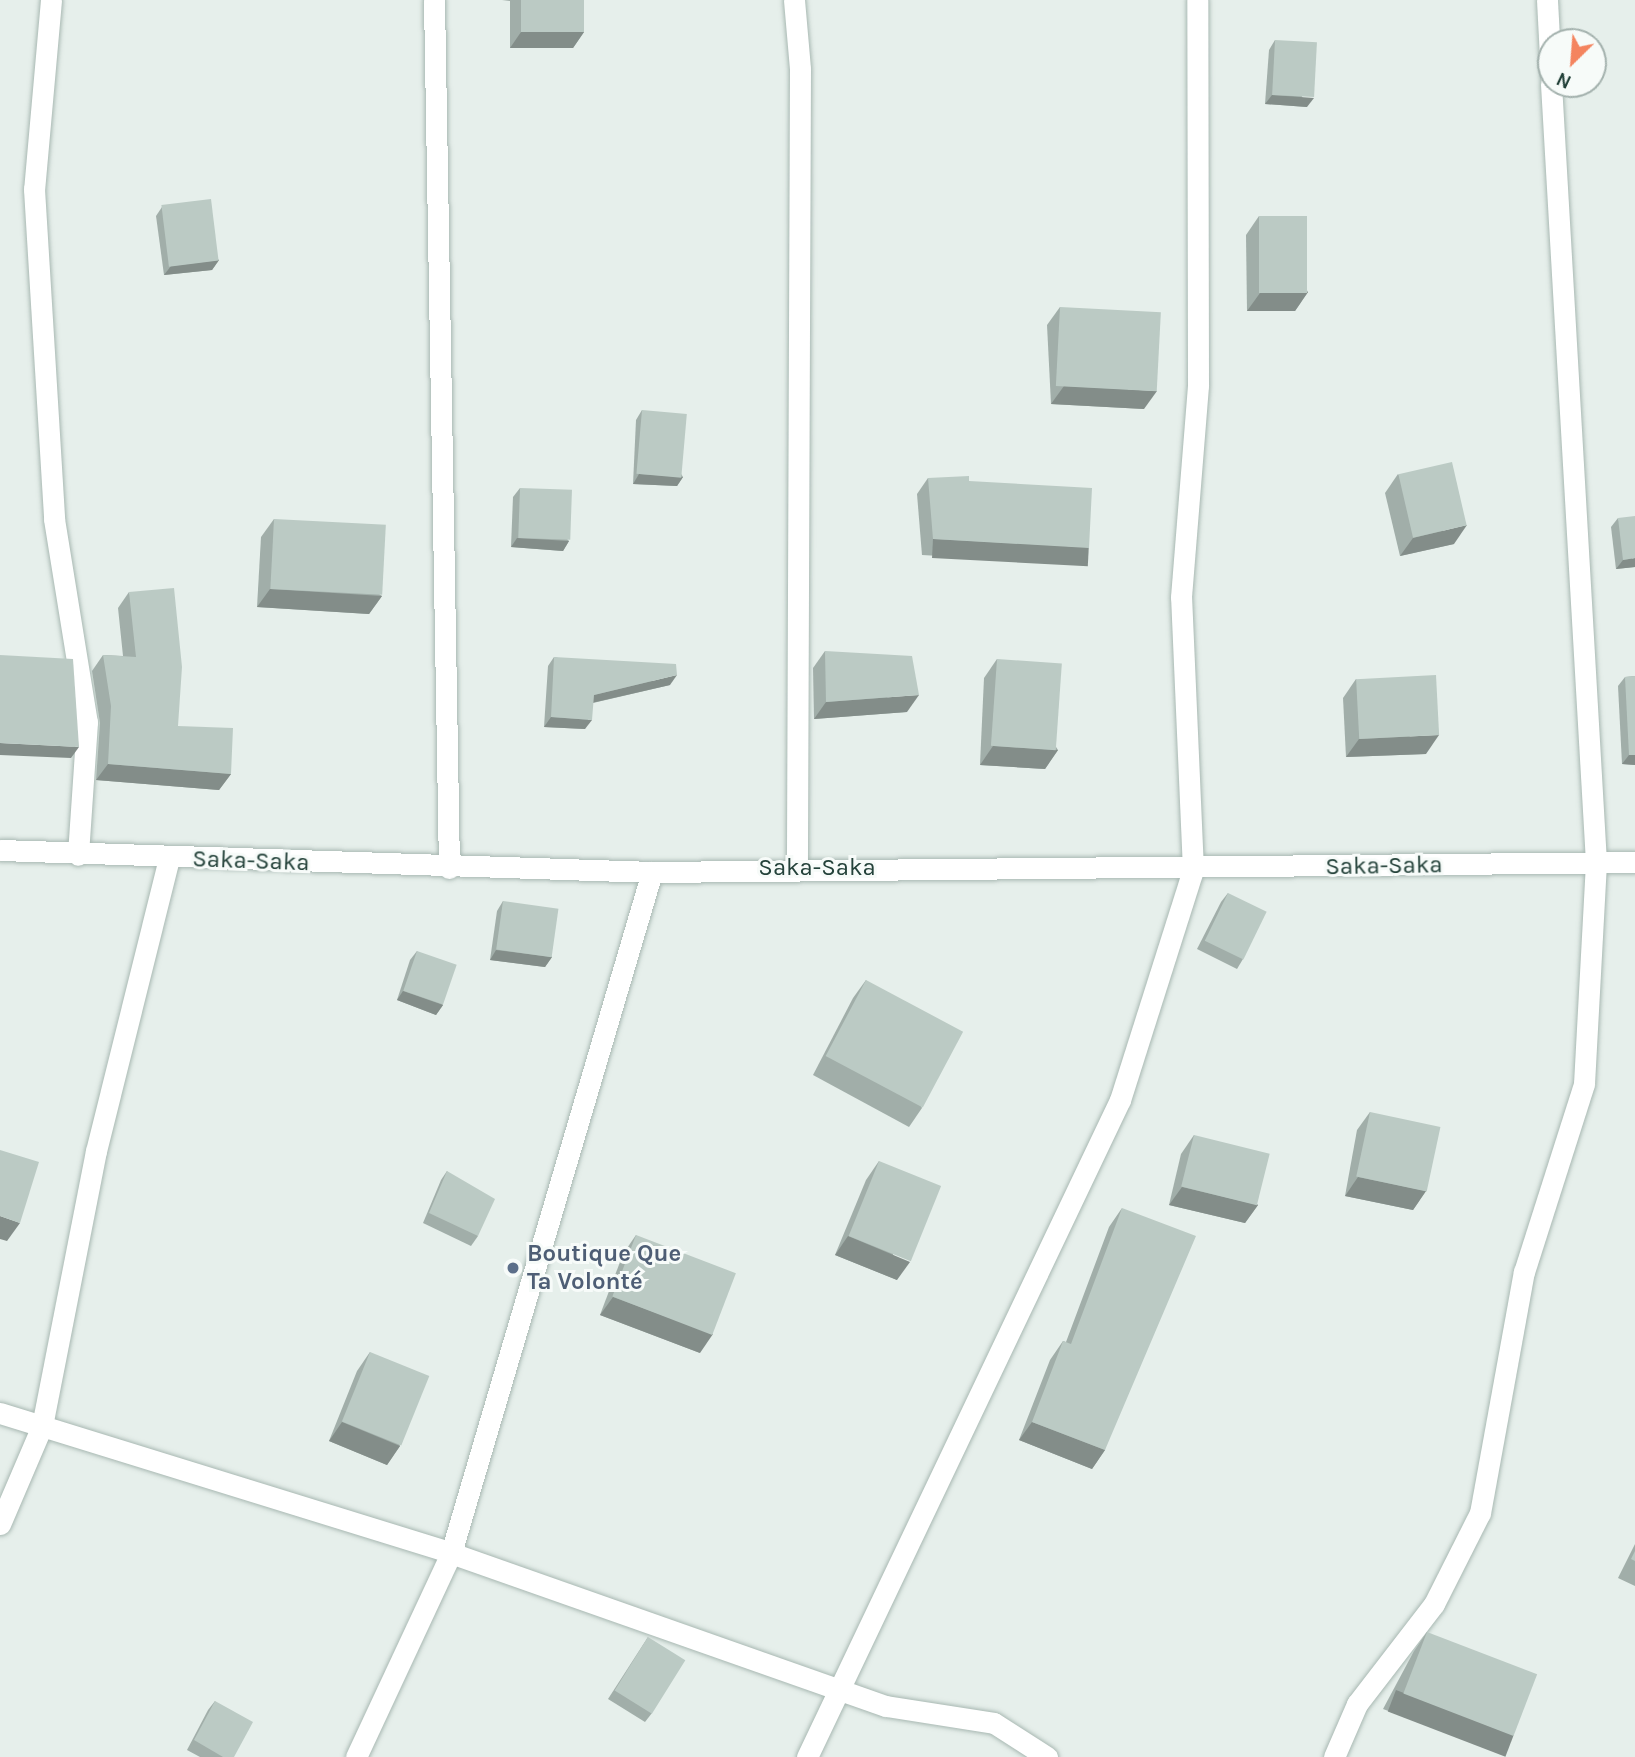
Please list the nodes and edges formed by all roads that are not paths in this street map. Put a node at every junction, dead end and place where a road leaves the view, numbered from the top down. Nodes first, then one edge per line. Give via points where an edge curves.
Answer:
1 (51, 0) edge
2 (434, 0) edge
3 (794, 0) edge
4 (1197, 0) edge
5 (1547, 0) edge
6 (1548, 28) edge
7 (1552, 98) edge
8 (0, 850) edge
9 (78, 855) junction
10 (169, 858) junction
11 (1596, 862) junction
12 (1635, 862) edge
13 (797, 867) junction
14 (449, 868) junction
15 (1193, 870) junction
16 (652, 872) junction
17 (0, 1413) edge
18 (41, 1426) junction
19 (0, 1524) edge
20 (451, 1553) junction
21 (836, 1687) junction
22 (356, 1757) edge
23 (807, 1757) edge
24 (1047, 1757) edge
25 (1334, 1757) edge

1 - 9 street via 34,190 54,519 88,722
2 - 14 street
3 - 13 street via 800,69
4 - 15 street via 1198,385 1181,597
5 - 6 street
7 - 11 street
8 - 9 street, Saka-Saka
9 - 10 street, Saka-Saka
10 - 14 street, Saka-Saka
10 - 18 street via 96,1152
11 - 12 street, Saka-Saka
11 - 15 street, Saka-Saka
11 - 25 street via 1584,1084 1524,1272 1480,1513 1434,1604 1357,1704
13 - 15 street, Saka-Saka
13 - 16 street, Saka-Saka
14 - 16 street, Saka-Saka
15 - 21 street via 1120,1100 1032,1295
16 - 20 street
17 - 18 street
18 - 19 street
18 - 20 street
20 - 21 street
20 - 22 street
21 - 23 street
21 - 24 street via 886,1706 994,1723

